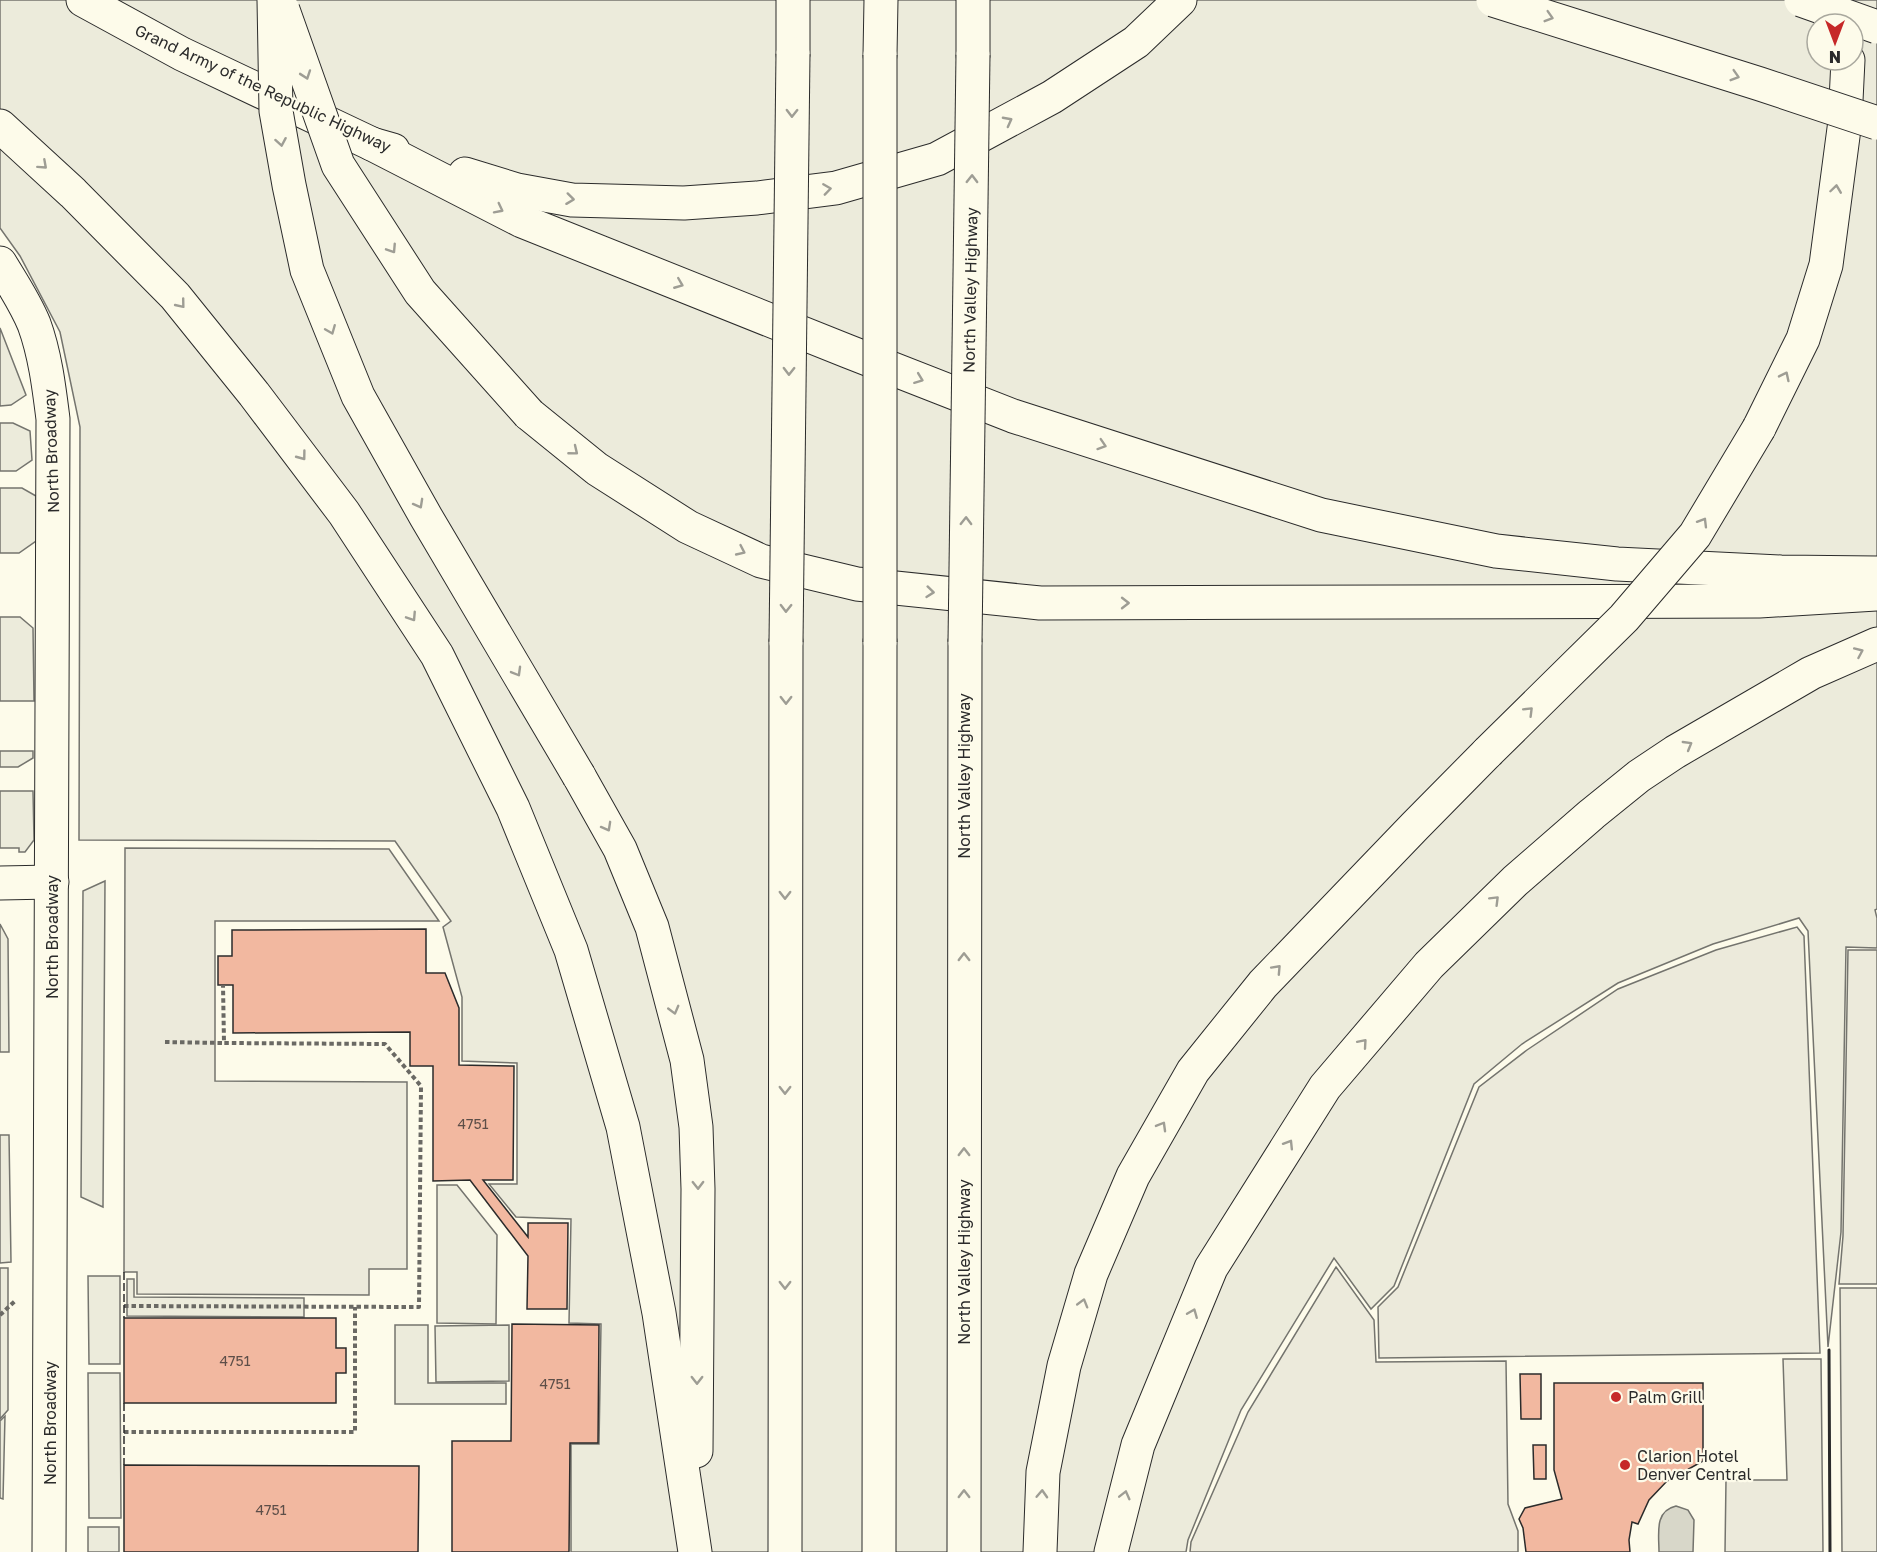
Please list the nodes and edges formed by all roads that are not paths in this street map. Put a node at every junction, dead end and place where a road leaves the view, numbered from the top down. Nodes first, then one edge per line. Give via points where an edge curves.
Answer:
1 (83, 0) edge
2 (274, 0) edge
3 (281, 0) edge
4 (793, 0) edge
5 (881, 0) edge
6 (973, 0) edge
7 (1180, 0) edge
8 (1493, 0) edge
9 (1801, 0) edge
10 (1877, 27) edge
11 (1847, 72) edge
12 (1877, 123) edge
13 (0, 126) edge
14 (372, 144) junction
15 (0, 263) edge
16 (1877, 573) edge
17 (1877, 594) edge
18 (1877, 644) edge
19 (52, 882) junction
20 (0, 883) edge
21 (50, 1552) edge
22 (695, 1552) edge
23 (785, 1552) edge
24 (879, 1552) edge
25 (964, 1552) edge
26 (1040, 1552) edge
27 (1111, 1552) edge

1 - 14 main road, Grand Army of the Republic Highway via 182,54
2 -> 22 main road, bridge via 276,111 307,270 358,396 620,849 652,927 687,1060 696,1127
3 -> 17 main road, bridge via 338,165 420,292 529,414 597,469 688,527 761,561 857,584 1040,603 1760,601
4 -> 23 main road, bridge via 786,642
5 - 24 main road, bridge
25 -> 6 main road, North Valley Highway, bridge via 965,642
14 -> 7 main road, Grand Army of the Republic Highway via 517,190 572,200 684,203 836,188 937,159 1052,97 1136,42
8 -> 12 main road, bridge
9 - 10 main road, bridge
26 -> 11 main road, bridge via 1043,1472 1064,1366 1091,1274 1133,1176 1193,1071 1263,984 1414,825 1624,618 1695,535 1760,428 1803,339 1826,265 1845,121
13 -> 22 main road via 175,296 344,513 436,655 513,808 571,950 623,1127 659,1313
14 -> 16 main road via 522,221 858,356 1013,416 1321,515 1496,551 1617,564
15 - 19 main road, North Broadway via 34,324 48,378 53,419
27 -> 18 main road via 1138,1445 1211,1268 1325,1087 1460,934 1515,881 1639,776 1811,673
19 - 20 main road
19 - 21 main road, North Broadway

